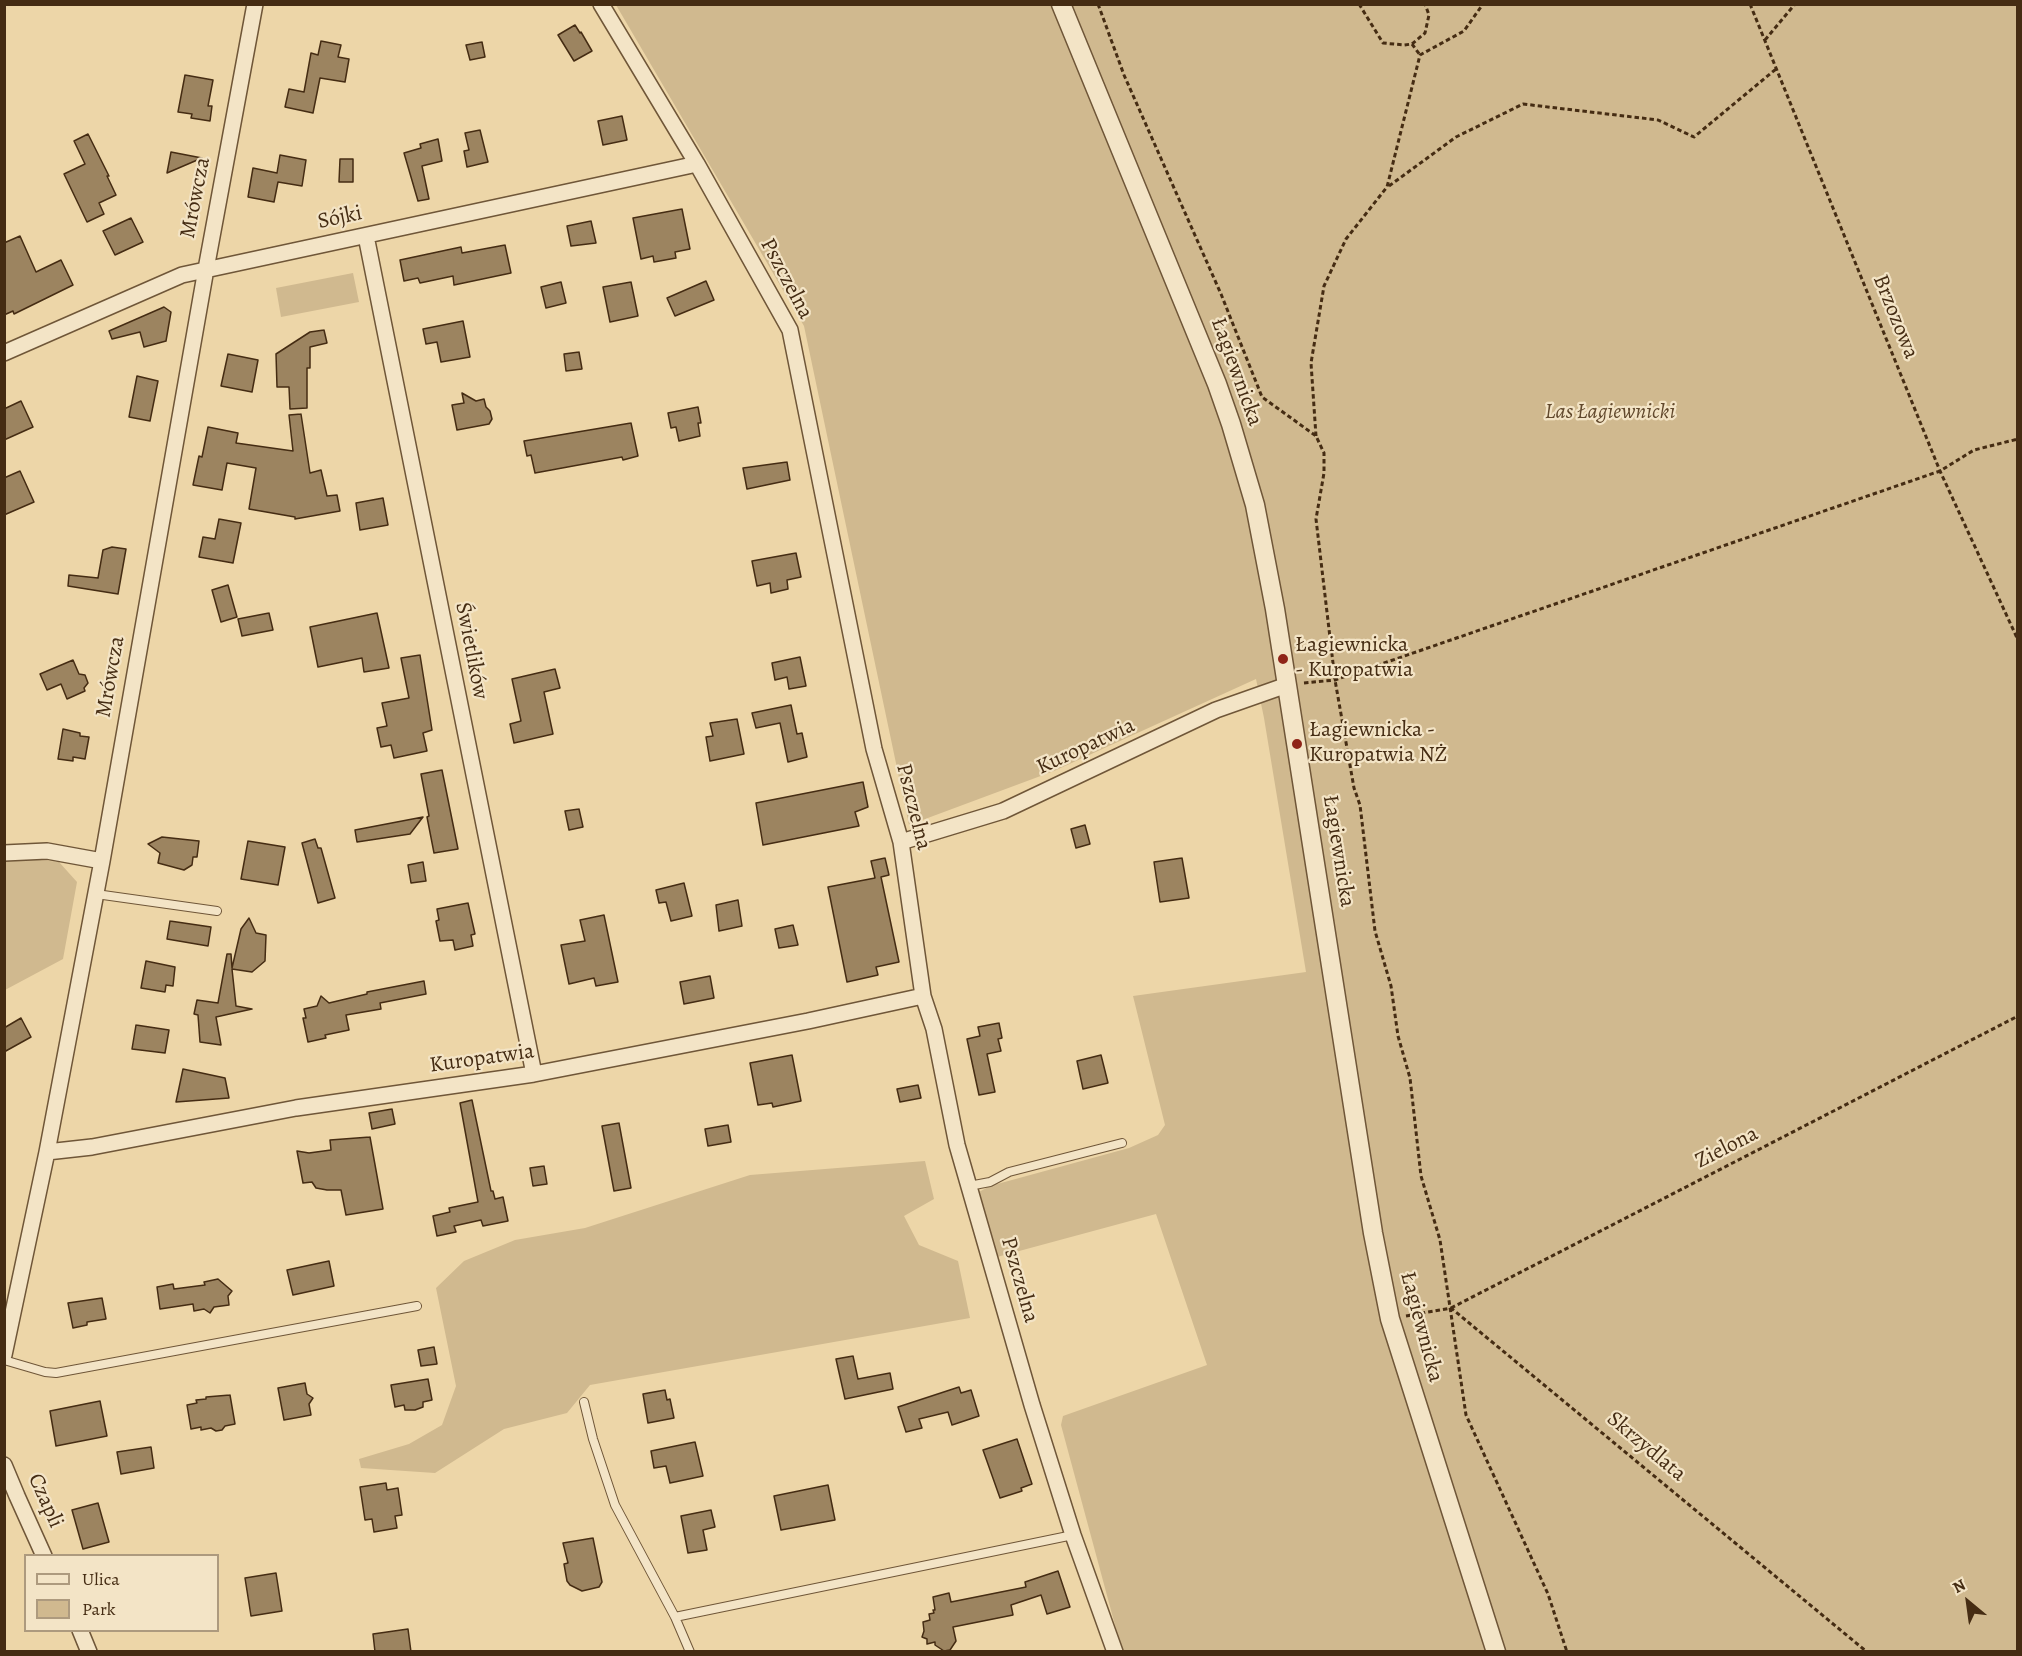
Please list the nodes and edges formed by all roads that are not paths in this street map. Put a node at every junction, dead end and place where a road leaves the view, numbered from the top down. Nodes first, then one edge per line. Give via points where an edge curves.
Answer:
1 (255, 4) edge
2 (601, 4) edge
3 (1061, 4) edge
4 (697, 164) junction
5 (366, 236) junction
6 (206, 269) junction
7 (4, 353) edge
8 (1287, 685) junction
9 (901, 842) junction
10 (4, 853) edge
11 (102, 861) junction
12 (96, 894) junction
13 (217, 911) dead end
14 (922, 996) junction
15 (534, 1074) junction
16 (1122, 1143) dead end
17 (46, 1152) junction
18 (969, 1186) junction
19 (417, 1306) dead end
20 (4, 1357) edge
21 (584, 1402) dead end
22 (4, 1465) edge
23 (11, 1496) edge
24 (1072, 1535) junction
25 (43, 1554) edge
26 (675, 1617) junction
27 (81, 1632) edge
28 (89, 1652) edge
29 (690, 1652) edge
30 (1115, 1652) edge
31 (1496, 1652) edge

1 - 6 street, Mrówcza
2 - 4 street, Pszczelna
3 - 8 street, Łagiewnicka via 1231,424 1264,546
4 - 5 street, Sójki
4 - 9 street, Pszczelna via 790,330 874,749
5 - 6 street, Sójki
5 - 15 street, Świetlików
6 - 7 street, Sójki via 160,283
6 - 11 street, Mrówcza
8 - 9 street, Kuropatwia via 1216,710 1003,811
8 - 31 street, Łagiewnicka via 1371,1221 1390,1319
9 - 14 street, Pszczelna
10 - 11 street via 47,851
11 - 12 street, Mrówcza
12 - 13 lane
12 - 17 street, Mrówcza
14 - 15 street, Kuropatwia
14 - 18 street, Pszczelna via 934,1029
15 - 17 street, Kuropatwia via 296,1108 92,1147
16 - 18 lane
17 - 20 street, Mrówcza
18 - 24 street, Pszczelna
19 - 20 lane via 56,1373
21 - 26 lane via 615,1505
22 - 23 street, Czapli
23 - 25 street, Czapli
24 - 26 lane
24 - 30 street, Pszczelna
26 - 29 lane
27 - 28 street

